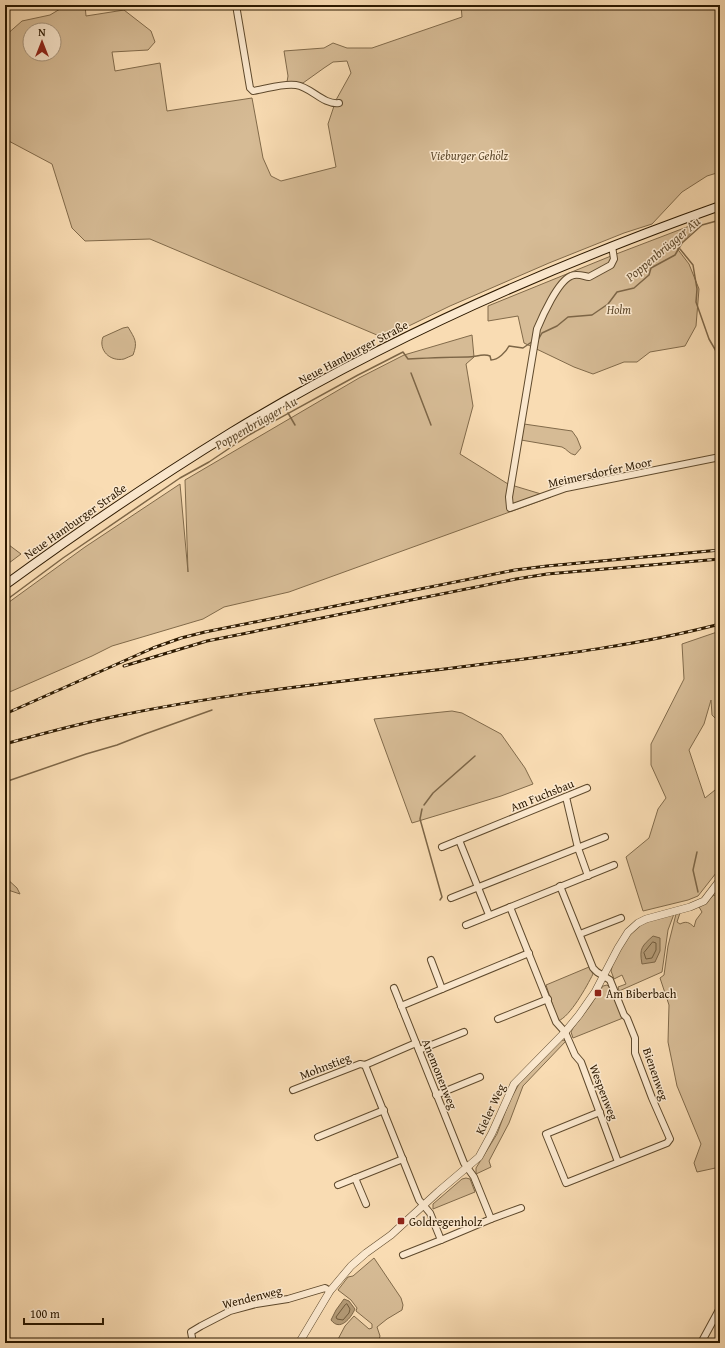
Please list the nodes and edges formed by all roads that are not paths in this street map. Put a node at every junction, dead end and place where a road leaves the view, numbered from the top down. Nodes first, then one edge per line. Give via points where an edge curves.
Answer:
1 (236, 5) edge
2 (339, 103) dead end
3 (720, 206) edge
4 (612, 246) junction
5 (720, 458) edge
6 (5, 585) edge
7 (587, 788) dead end
8 (566, 797) junction
9 (605, 837) dead end
10 (459, 840) junction
11 (442, 847) dead end
12 (578, 848) junction
13 (614, 865) dead end
14 (588, 876) junction
15 (720, 880) edge
16 (560, 886) junction
17 (478, 887) junction
18 (451, 898) dead end
19 (510, 907) junction
20 (489, 915) junction
21 (621, 918) dead end
22 (466, 924) dead end
23 (580, 934) junction
24 (529, 953) junction
25 (430, 960) dead end
26 (603, 976) junction
27 (394, 988) dead end
28 (442, 989) junction
29 (548, 999) junction
30 (401, 1006) junction
31 (498, 1019) dead end
32 (464, 1032) dead end
33 (565, 1032) junction
34 (416, 1043) junction
35 (419, 1050) junction
36 (365, 1065) junction
37 (480, 1077) dead end
38 (293, 1090) dead end
39 (436, 1095) junction
40 (384, 1110) junction
41 (600, 1112) junction
42 (318, 1137) dead end
43 (403, 1159) junction
44 (618, 1162) junction
45 (468, 1168) junction
46 (355, 1178) junction
47 (338, 1185) dead end
48 (366, 1204) dead end
49 (424, 1206) junction
50 (521, 1208) dead end
51 (491, 1219) junction
52 (441, 1240) junction
53 (403, 1255) dead end
54 (330, 1290) junction
55 (720, 1308) edge
56 (193, 1343) edge
57 (299, 1343) edge
58 (701, 1343) edge

1 - 2 street via 250,88 253,91 297,85 330,102
3 - 4 main road, Neue Hamburger Straße
4 - 5 street, Meimersdorfer Moor via 614,259 611,265 589,277 571,275 564,280 537,329 509,497 510,508 566,488
4 - 6 main road, Neue Hamburger Straße via 551,270 470,307 310,387 233,431 146,486
7 - 8 street, Am Fuchsbau
8 - 10 street, Am Fuchsbau
8 - 12 street
9 - 12 street
10 - 11 street, Am Fuchsbau
10 - 17 street
12 - 14 street
12 - 17 street
13 - 14 street
14 - 16 street
15 - 26 street, Kieler Weg via 704,901 638,923 624,938
16 - 19 street
16 - 23 street, Bienenweg
17 - 18 street
17 - 20 street
19 - 20 street
19 - 24 street
20 - 22 street
21 - 23 street
23 - 26 street, Bienenweg via 593,968
24 - 28 street
24 - 29 street
25 - 28 street
26 - 33 street, Kieler Weg via 595,992
26 - 44 street, Bienenweg via 610,980 627,1018 635,1038 635,1053 670,1139 667,1143
27 - 30 street, Anemonenweg
28 - 30 street
29 - 31 street
29 - 33 street via 556,1022
30 - 34 street, Anemonenweg
32 - 35 street
33 - 41 street, Wespenweg
33 - 45 street, Kieler Weg via 514,1084 479,1157
34 - 35 street, Anemonenweg
34 - 36 street, Mohnstieg
35 - 39 street, Anemonenweg
36 - 38 street, Mohnstieg via 360,1064
36 - 40 street
37 - 39 street
39 - 45 street, Anemonenweg
40 - 42 street
40 - 43 street
41 - 44 street, Wespenweg
41 - 44 street via 546,1134 566,1183
43 - 46 street
43 - 49 street via 419,1200
45 - 49 street, Kieler Weg
45 - 51 street, Anemonenweg
46 - 47 street
46 - 48 street
49 - 52 street via 430,1213
49 - 54 street, Kieler Weg via 351,1266
50 - 51 street
51 - 52 street
52 - 53 street
54 - 56 street, Wendenweg via 325,1288 230,1311 191,1332
54 - 57 street, Kieler Weg
55 - 58 street

